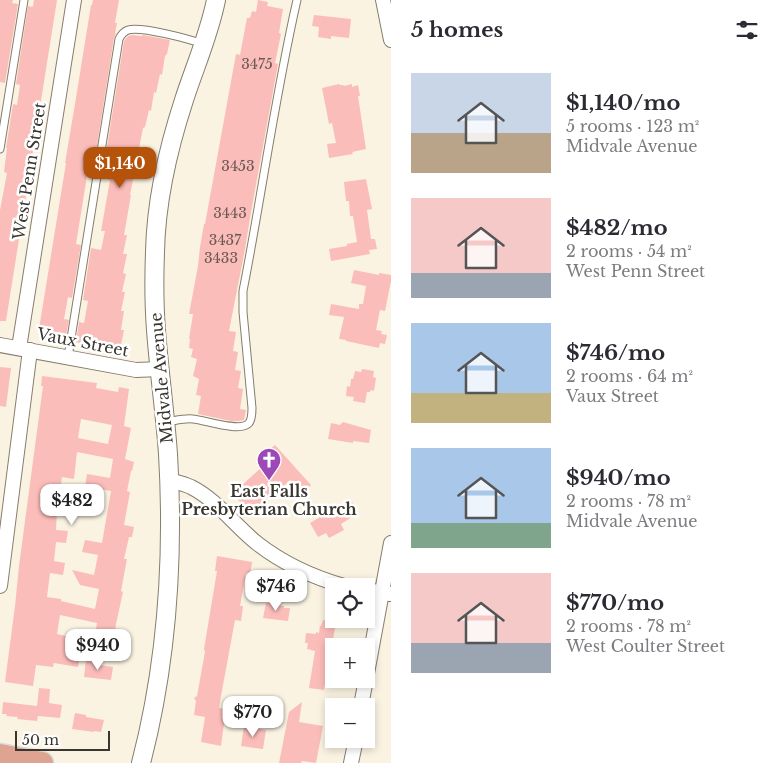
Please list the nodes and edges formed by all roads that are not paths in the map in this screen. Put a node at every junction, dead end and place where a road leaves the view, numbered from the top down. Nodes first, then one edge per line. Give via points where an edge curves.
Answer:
1 (24, 0) edge
2 (74, 0) edge
3 (216, 0) edge
4 (297, 0) edge
5 (383, 0) edge
6 (391, 40) edge
7 (205, 44) junction
8 (0, 149) edge
9 (0, 345) edge
10 (24, 349) junction
11 (68, 357) junction
12 (160, 369) junction
13 (165, 422) junction
14 (169, 480) junction
15 (391, 543) edge
16 (325, 580) edge
17 (0, 586) edge
18 (386, 594) edge
19 (364, 698) edge
20 (354, 748) edge
21 (0, 756) edge
22 (42, 763) edge
23 (141, 763) edge
24 (352, 763) edge

1 - 8 lane
2 - 10 street, West Penn Street
3 - 7 street, Midvale Avenue
4 - 13 lane via 243,291 252,418 243,427 194,419
5 - 6 street
7 - 11 lane via 158,32 133,30 128,30 119,39
7 - 12 street, Midvale Avenue via 184,99 162,185 154,250
9 - 10 street, Vaux Street
10 - 11 street, Vaux Street
10 - 17 street, West Penn Street
11 - 12 street, Vaux Street via 136,370
12 - 13 street, Midvale Avenue
13 - 14 street, Midvale Avenue
14 - 16 street via 189,486 208,498 275,556
14 - 23 street, Midvale Avenue via 169,565 162,643
15 - 18 street
18 - 19 street
20 - 24 street
21 - 22 main road

